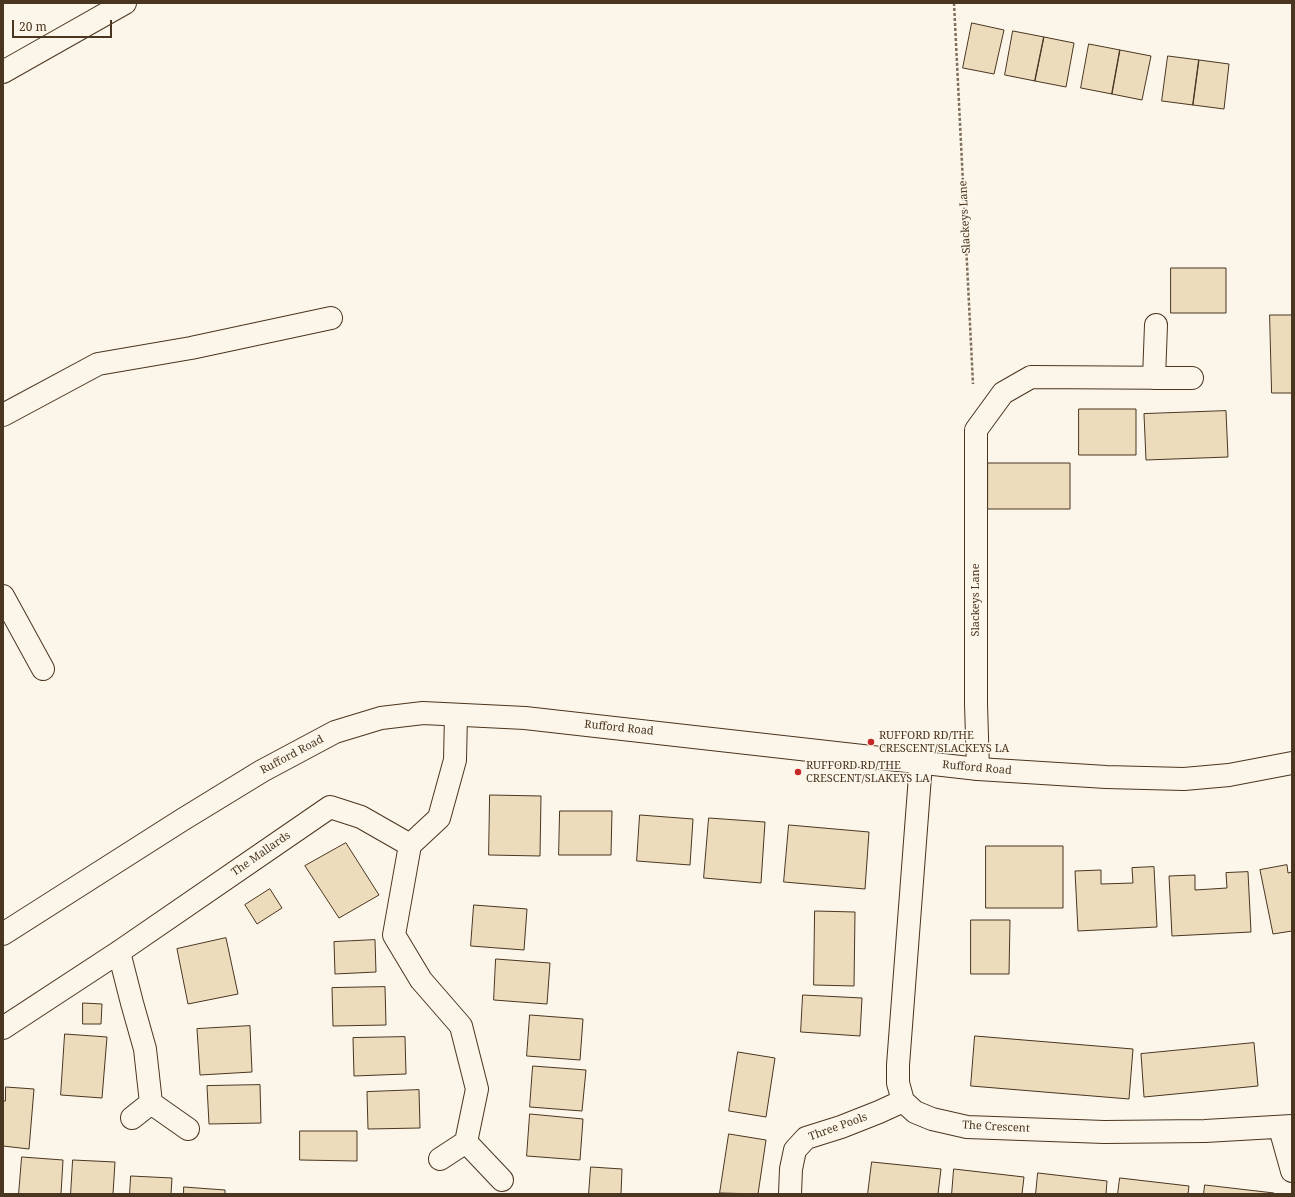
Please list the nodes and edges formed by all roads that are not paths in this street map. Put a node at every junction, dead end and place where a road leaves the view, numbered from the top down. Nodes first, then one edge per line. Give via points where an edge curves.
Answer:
1 (125, 3) edge
2 (3, 72) edge
3 (331, 318) dead end
4 (1156, 325) dead end
5 (1154, 378) junction
6 (1192, 378) dead end
7 (3, 415) edge
8 (3, 596) edge
9 (43, 669) dead end
10 (456, 715) junction
11 (921, 763) junction
12 (1292, 763) edge
13 (978, 770) junction
14 (410, 845) junction
15 (3, 934) edge
16 (119, 952) junction
17 (3, 1028) edge
18 (903, 1101) junction
19 (152, 1103) junction
20 (132, 1118) dead end
21 (1286, 1127) edge
22 (188, 1129) dead end
23 (466, 1142) junction
24 (440, 1159) dead end
25 (1292, 1171) edge
26 (502, 1180) dead end
27 (790, 1194) edge

1 - 2 street
3 - 7 street via 191,348 98,364
4 - 5 street
5 - 6 street
5 - 13 street, Slackeys Lane via 1031,377 1003,393 976,430
8 - 9 street
10 - 11 street, Rufford Road via 525,718
10 - 14 street via 455,760 440,818
10 - 15 street, Rufford Road via 423,714 381,718 335,732 262,770
11 - 13 street, Rufford Road
11 - 18 street via 898,1065 898,1083
12 - 13 street, Rufford Road via 1228,775 1184,779
14 - 16 street, The Mallards via 360,817 330,807
14 - 23 street via 394,935 421,980 461,1026 477,1088
16 - 17 street, The Mallards
16 - 19 street via 145,1049
18 - 21 street, The Crescent via 915,1112 932,1119 967,1127 1104,1132
18 - 27 street, Three Pools via 841,1127 806,1138 795,1150
19 - 20 street
19 - 22 street
21 - 25 street
23 - 24 street
23 - 26 street

